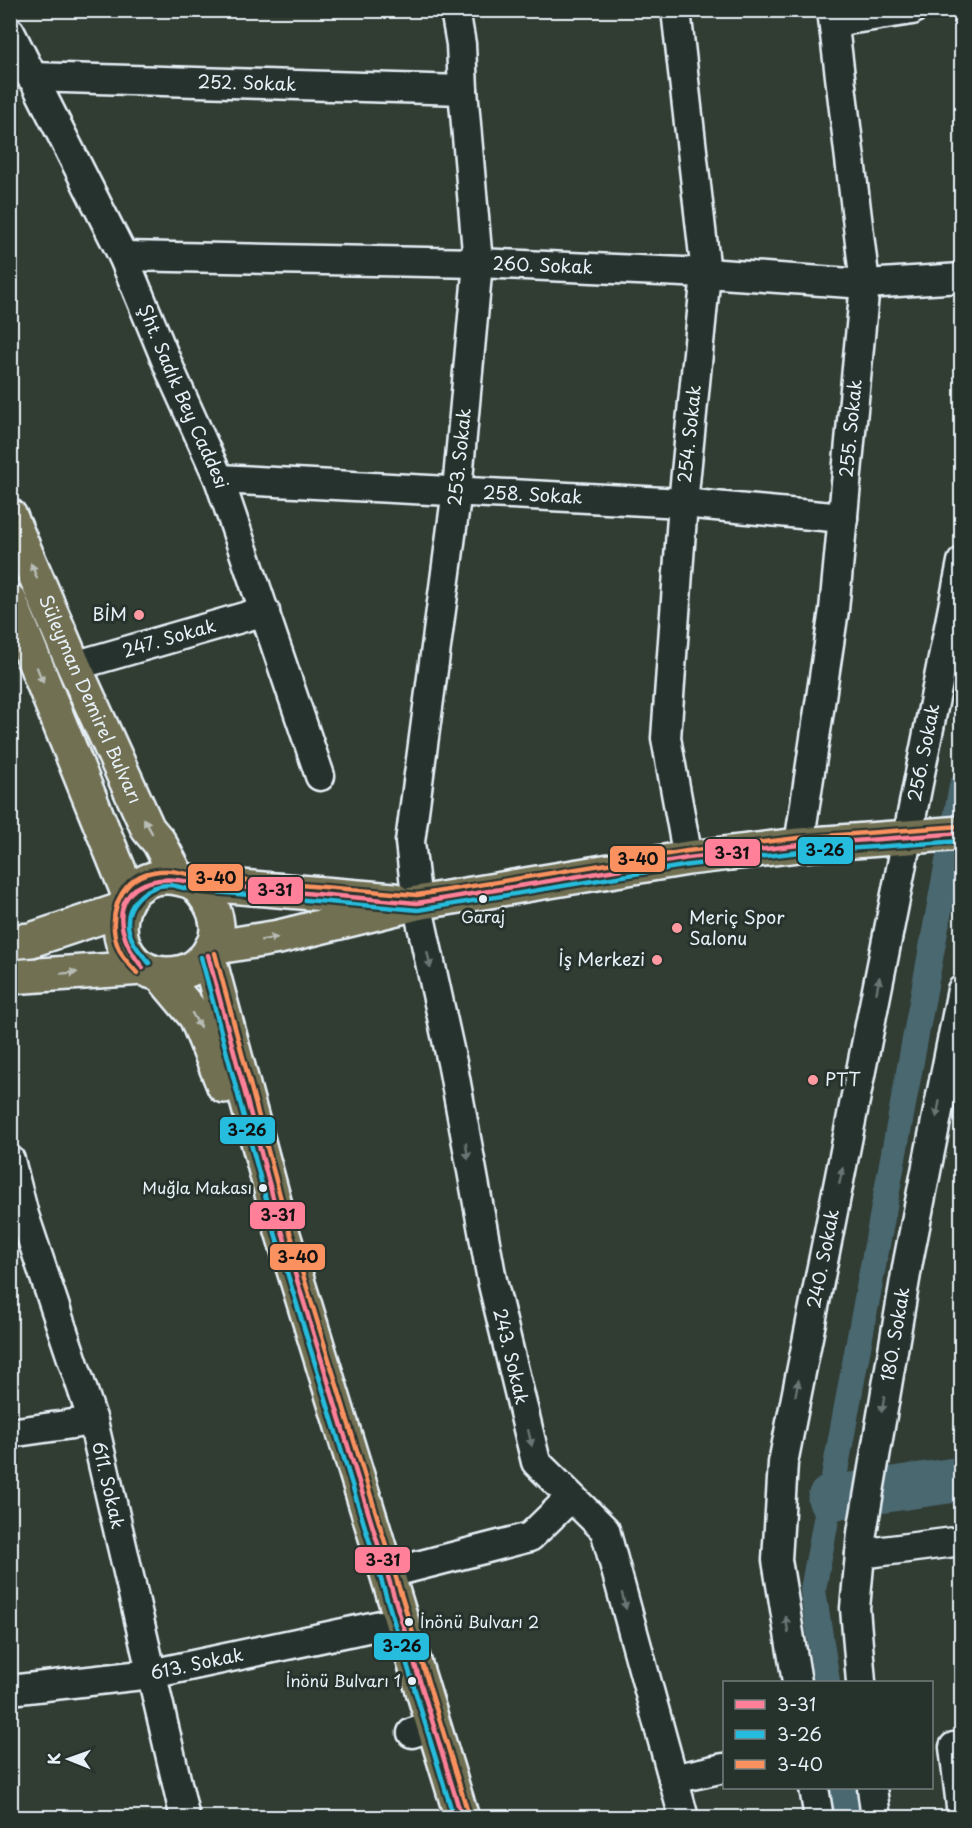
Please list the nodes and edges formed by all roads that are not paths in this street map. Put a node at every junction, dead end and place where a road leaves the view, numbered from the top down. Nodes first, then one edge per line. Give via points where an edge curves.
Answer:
1 (455, 10) edge
2 (676, 10) edge
3 (912, 10) edge
4 (833, 16) edge
5 (10, 32) edge
6 (31, 77) junction
7 (462, 90) junction
8 (123, 256) junction
9 (478, 264) junction
10 (706, 273) junction
11 (962, 278) edge
12 (865, 284) junction
13 (219, 479) junction
14 (457, 490) junction
15 (683, 503) junction
16 (10, 516) edge
17 (843, 518) junction
18 (962, 562) edge
19 (10, 601) edge
20 (265, 611) junction
21 (74, 666) junction
22 (320, 776) dead end
23 (933, 834) edge
24 (799, 846) junction
25 (688, 858) junction
26 (186, 879) junction
27 (125, 902) junction
28 (417, 903) junction
29 (10, 942) edge
30 (209, 952) junction
31 (151, 971) junction
32 (10, 977) edge
33 (962, 990) edge
34 (10, 1160) edge
35 (17, 1217) edge
36 (93, 1420) junction
37 (10, 1433) edge
38 (571, 1497) junction
39 (962, 1541) edge
40 (861, 1544) junction
41 (386, 1574) junction
42 (381, 1625) junction
43 (151, 1674) junction
44 (797, 1681) edge
45 (861, 1681) edge
46 (10, 1690) edge
47 (422, 1729) junction
48 (949, 1748) edge
49 (723, 1768) edge
50 (673, 1779) junction
51 (814, 1789) edge
52 (872, 1789) edge
53 (962, 1815) edge
54 (185, 1818) edge
55 (438, 1818) edge
56 (462, 1818) edge
57 (684, 1818) edge
58 (819, 1818) edge
59 (876, 1818) edge

1 - 7 street, 253. Sokak via 461,44
2 - 10 street, 254. Sokak
3 - 4 street
4 - 12 street, 255. Sokak
5 - 6 street, Şht. Sadık Bey Caddesi
6 - 7 street, 252. Sokak
6 - 8 street, Şht. Sadık Bey Caddesi
7 - 9 street, 253. Sokak
8 - 9 street, 260. Sokak
8 - 13 street, Şht. Sadık Bey Caddesi
9 - 10 street, 260. Sokak
9 - 14 street, 253. Sokak
10 - 12 street, 260. Sokak
10 - 15 street, 254. Sokak
11 - 12 street, 260. Sokak
12 - 17 street, 255. Sokak
13 - 14 street, 258. Sokak
13 - 20 street, Şht. Sadık Bey Caddesi
14 - 15 street, 258. Sokak
14 - 28 street, 253. Sokak via 410,842
15 - 17 street, 258. Sokak
15 - 25 street, 254. Sokak via 666,738
21 -> 16 main road, Süleyman Demirel Bulvarı
17 - 24 street, 255. Sokak via 834,610
18 - 23 street, 256. Sokak
19 -> 27 main road, Süleyman Demirel Bulvarı
20 - 21 street, 247. Sokak
20 - 22 street, Şht. Sadık Bey Caddesi
26 -> 21 main road, Süleyman Demirel Bulvarı via 148,829
23 - 24 main road
44 -> 23 street, 240. Sokak via 777,1560 783,1463
24 - 25 main road
25 - 28 main road
26 - 27 main road via 159,876 142,883
26 - 28 main road
26 - 30 main road via 209,897 217,916 216,936
27 - 29 main road via 31,940
27 - 31 main road via 119,926 122,943 131,957
30 -> 28 main road
28 -> 38 street, 243. Sokak via 453,1067 492,1280 536,1462
30 - 31 main road via 194,967 178,974
30 - 41 main road via 282,1231
32 -> 31 main road
31 -> 42 main road via 196,1017 217,1064
33 -> 40 street, 180. Sokak via 908,1262
34 - 35 street, 611. Sokak
35 - 36 street, 611. Sokak
36 - 37 street
36 - 43 street, 611. Sokak
38 - 41 street via 530,1537
38 -> 50 street, 243. Sokak via 605,1530
39 - 40 street
40 - 45 street, 180. Sokak via 855,1608
41 - 47 main road
42 - 43 street, 613. Sokak
42 - 47 main road
43 - 46 street, 613. Sokak
43 - 54 street, 611. Sokak
47 - 55 main road
47 - 56 main road
48 - 53 street
49 - 50 street
50 - 57 street, 243. Sokak
51 - 58 street
52 - 59 street

